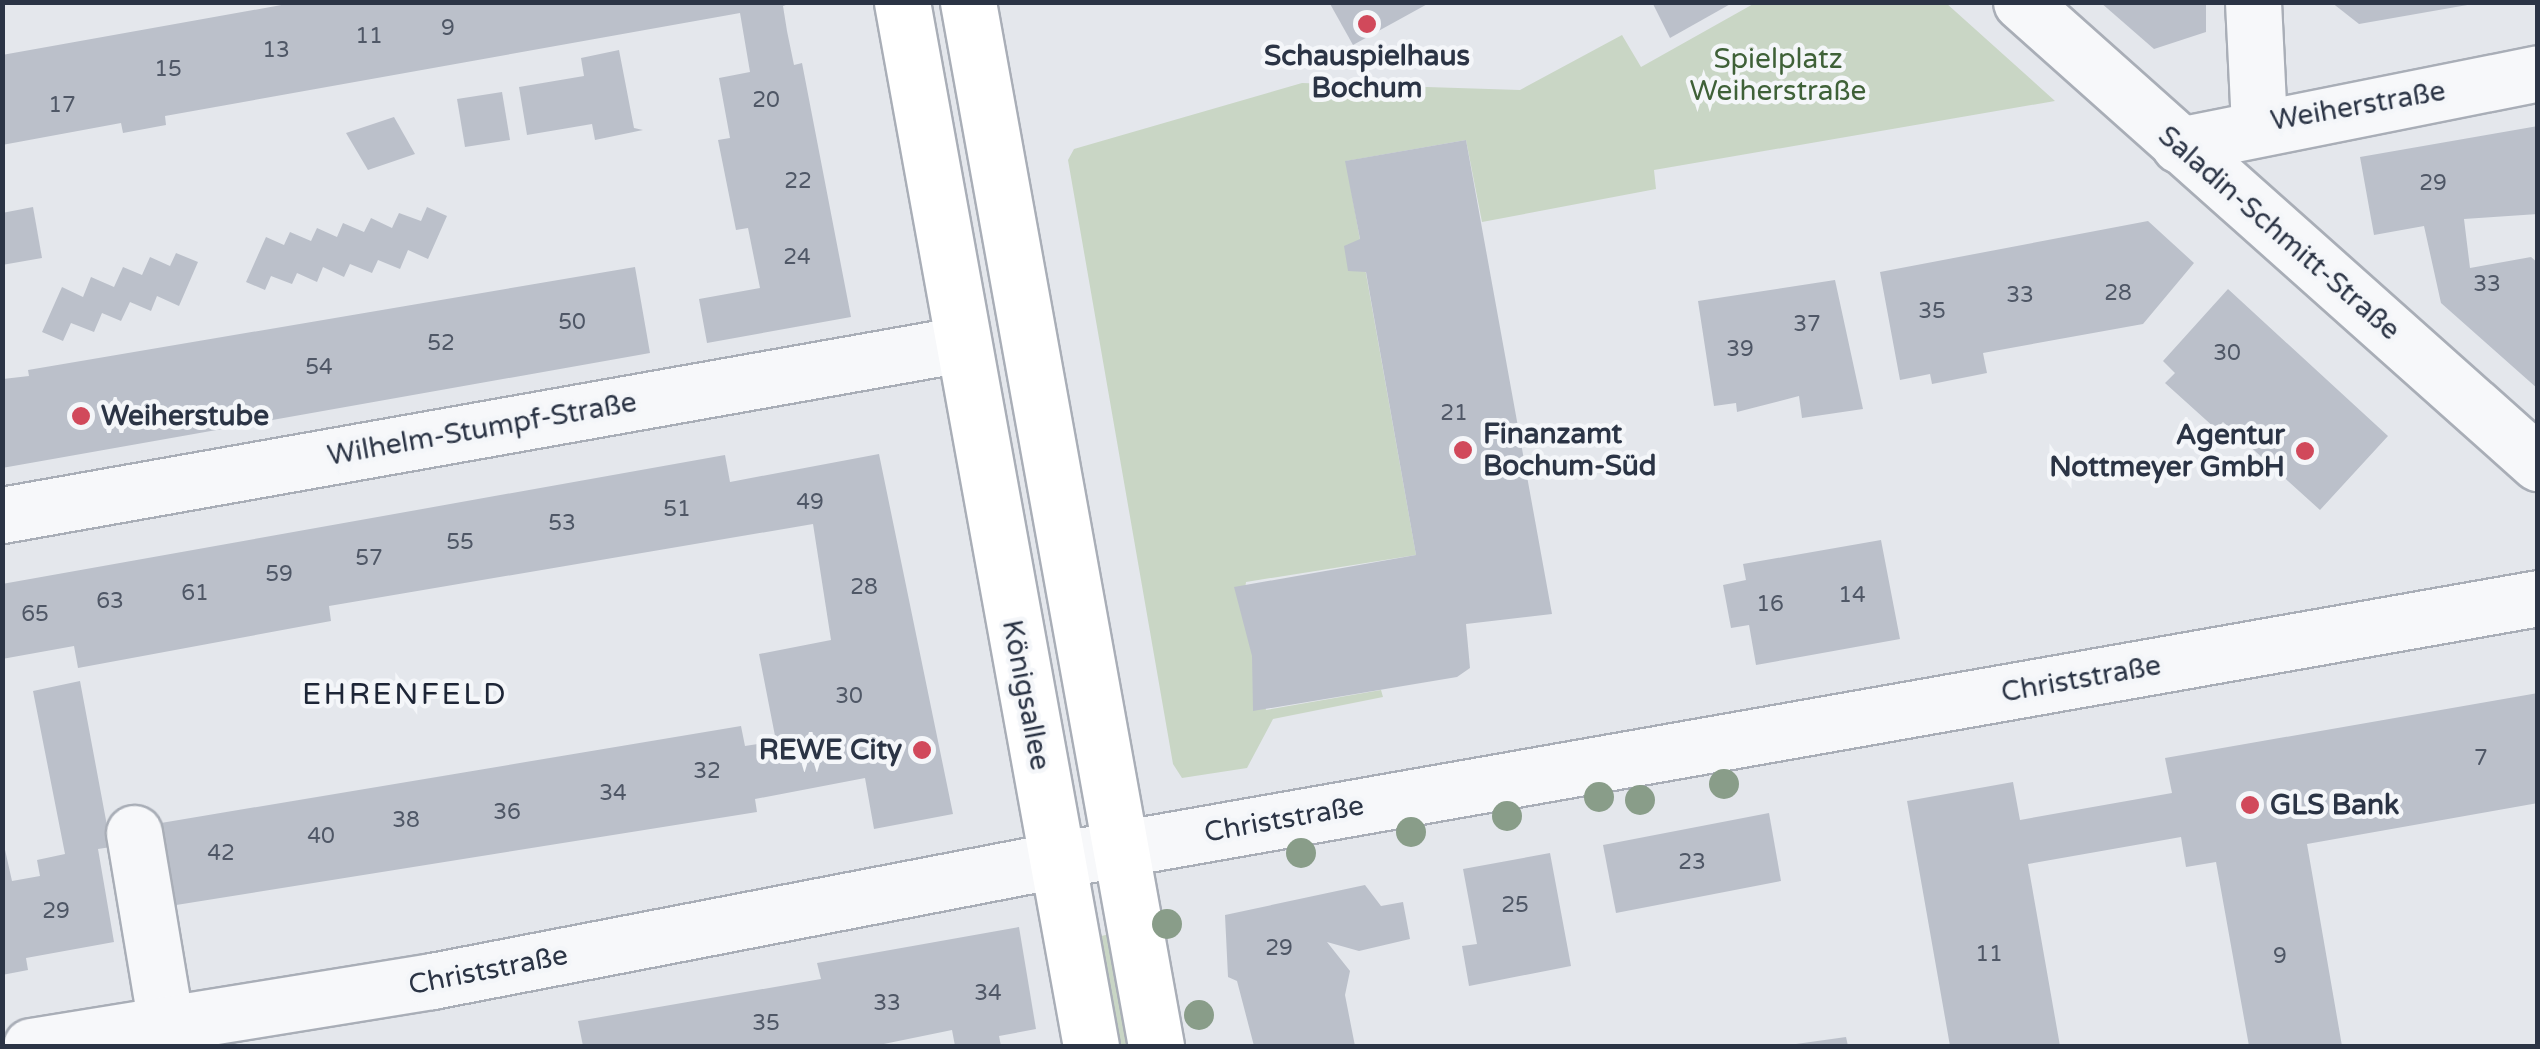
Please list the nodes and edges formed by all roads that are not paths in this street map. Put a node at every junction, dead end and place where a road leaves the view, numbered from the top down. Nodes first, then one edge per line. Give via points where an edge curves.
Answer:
1 (902, 2) edge
2 (968, 2) edge
3 (2021, 2) edge
4 (2253, 2) edge
5 (2538, 73) edge
6 (2259, 124) junction
7 (2179, 145) junction
8 (962, 344) junction
9 (1033, 368) junction
10 (2538, 463) edge
11 (2, 515) edge
12 (2538, 598) edge
13 (134, 832) dead end
14 (1121, 849) junction
15 (1056, 860) junction
16 (166, 1024) junction
17 (31, 1046) edge
18 (1091, 1046) edge
19 (1156, 1046) edge

1 - 8 main road, Königsallee
2 - 9 main road
3 - 7 street, Saladin-Schmitt-Straße
4 - 6 street
5 - 6 street, Weiherstraße
6 - 7 street, Weiherstraße
7 - 10 street, Saladin-Schmitt-Straße
8 - 9 main road
8 - 11 street, Wilhelm-Stumpf-Straße
8 - 15 main road, Königsallee
9 - 14 main road
12 - 14 street, Christstraße
13 - 16 street
14 - 15 street, Christstraße
14 - 19 main road
15 - 16 street, Christstraße via 432,982
15 - 18 main road, Königsallee
16 - 17 street, Christstraße

